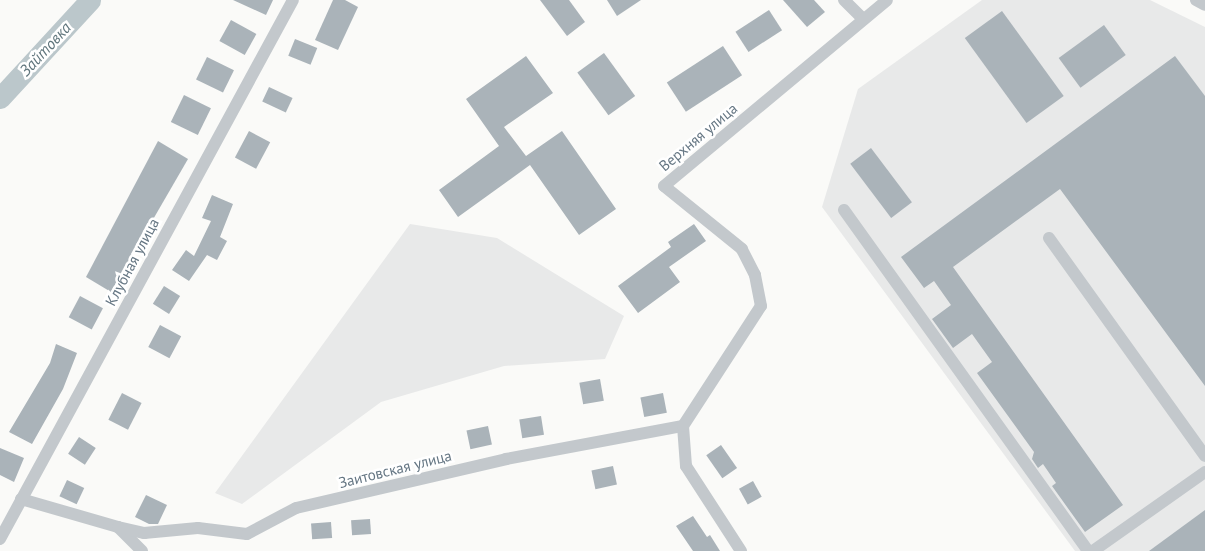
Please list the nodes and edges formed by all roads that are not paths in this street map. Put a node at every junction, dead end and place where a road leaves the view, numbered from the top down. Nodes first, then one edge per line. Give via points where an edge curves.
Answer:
1 (292, 0) edge
2 (844, 0) edge
3 (887, 0) edge
4 (1196, 0) edge
5 (1205, 5) edge
6 (864, 20) junction
7 (844, 210) dead end
8 (1049, 238) dead end
9 (683, 426) junction
10 (1205, 456) edge
11 (1205, 472) edge
12 (22, 499) junction
13 (118, 527) junction
14 (0, 538) edge
15 (142, 551) edge
16 (741, 551) edge
17 (1088, 551) edge
18 (1093, 551) edge

1 - 12 street, Клубная улица
2 - 6 street
3 - 6 street, Верхняя улица
4 - 5 street
6 - 9 street, Верхняя улица via 664,186 742,249 755,275 761,306
7 - 17 street
8 - 10 street
9 - 13 street, Заитовская улица via 506,459 296,508 247,534 198,528 144,533
9 - 16 street via 686,466
11 - 18 street
12 - 13 street, Заитовская улица
12 - 14 street, Клубная улица
13 - 15 street, Заитовская улица

